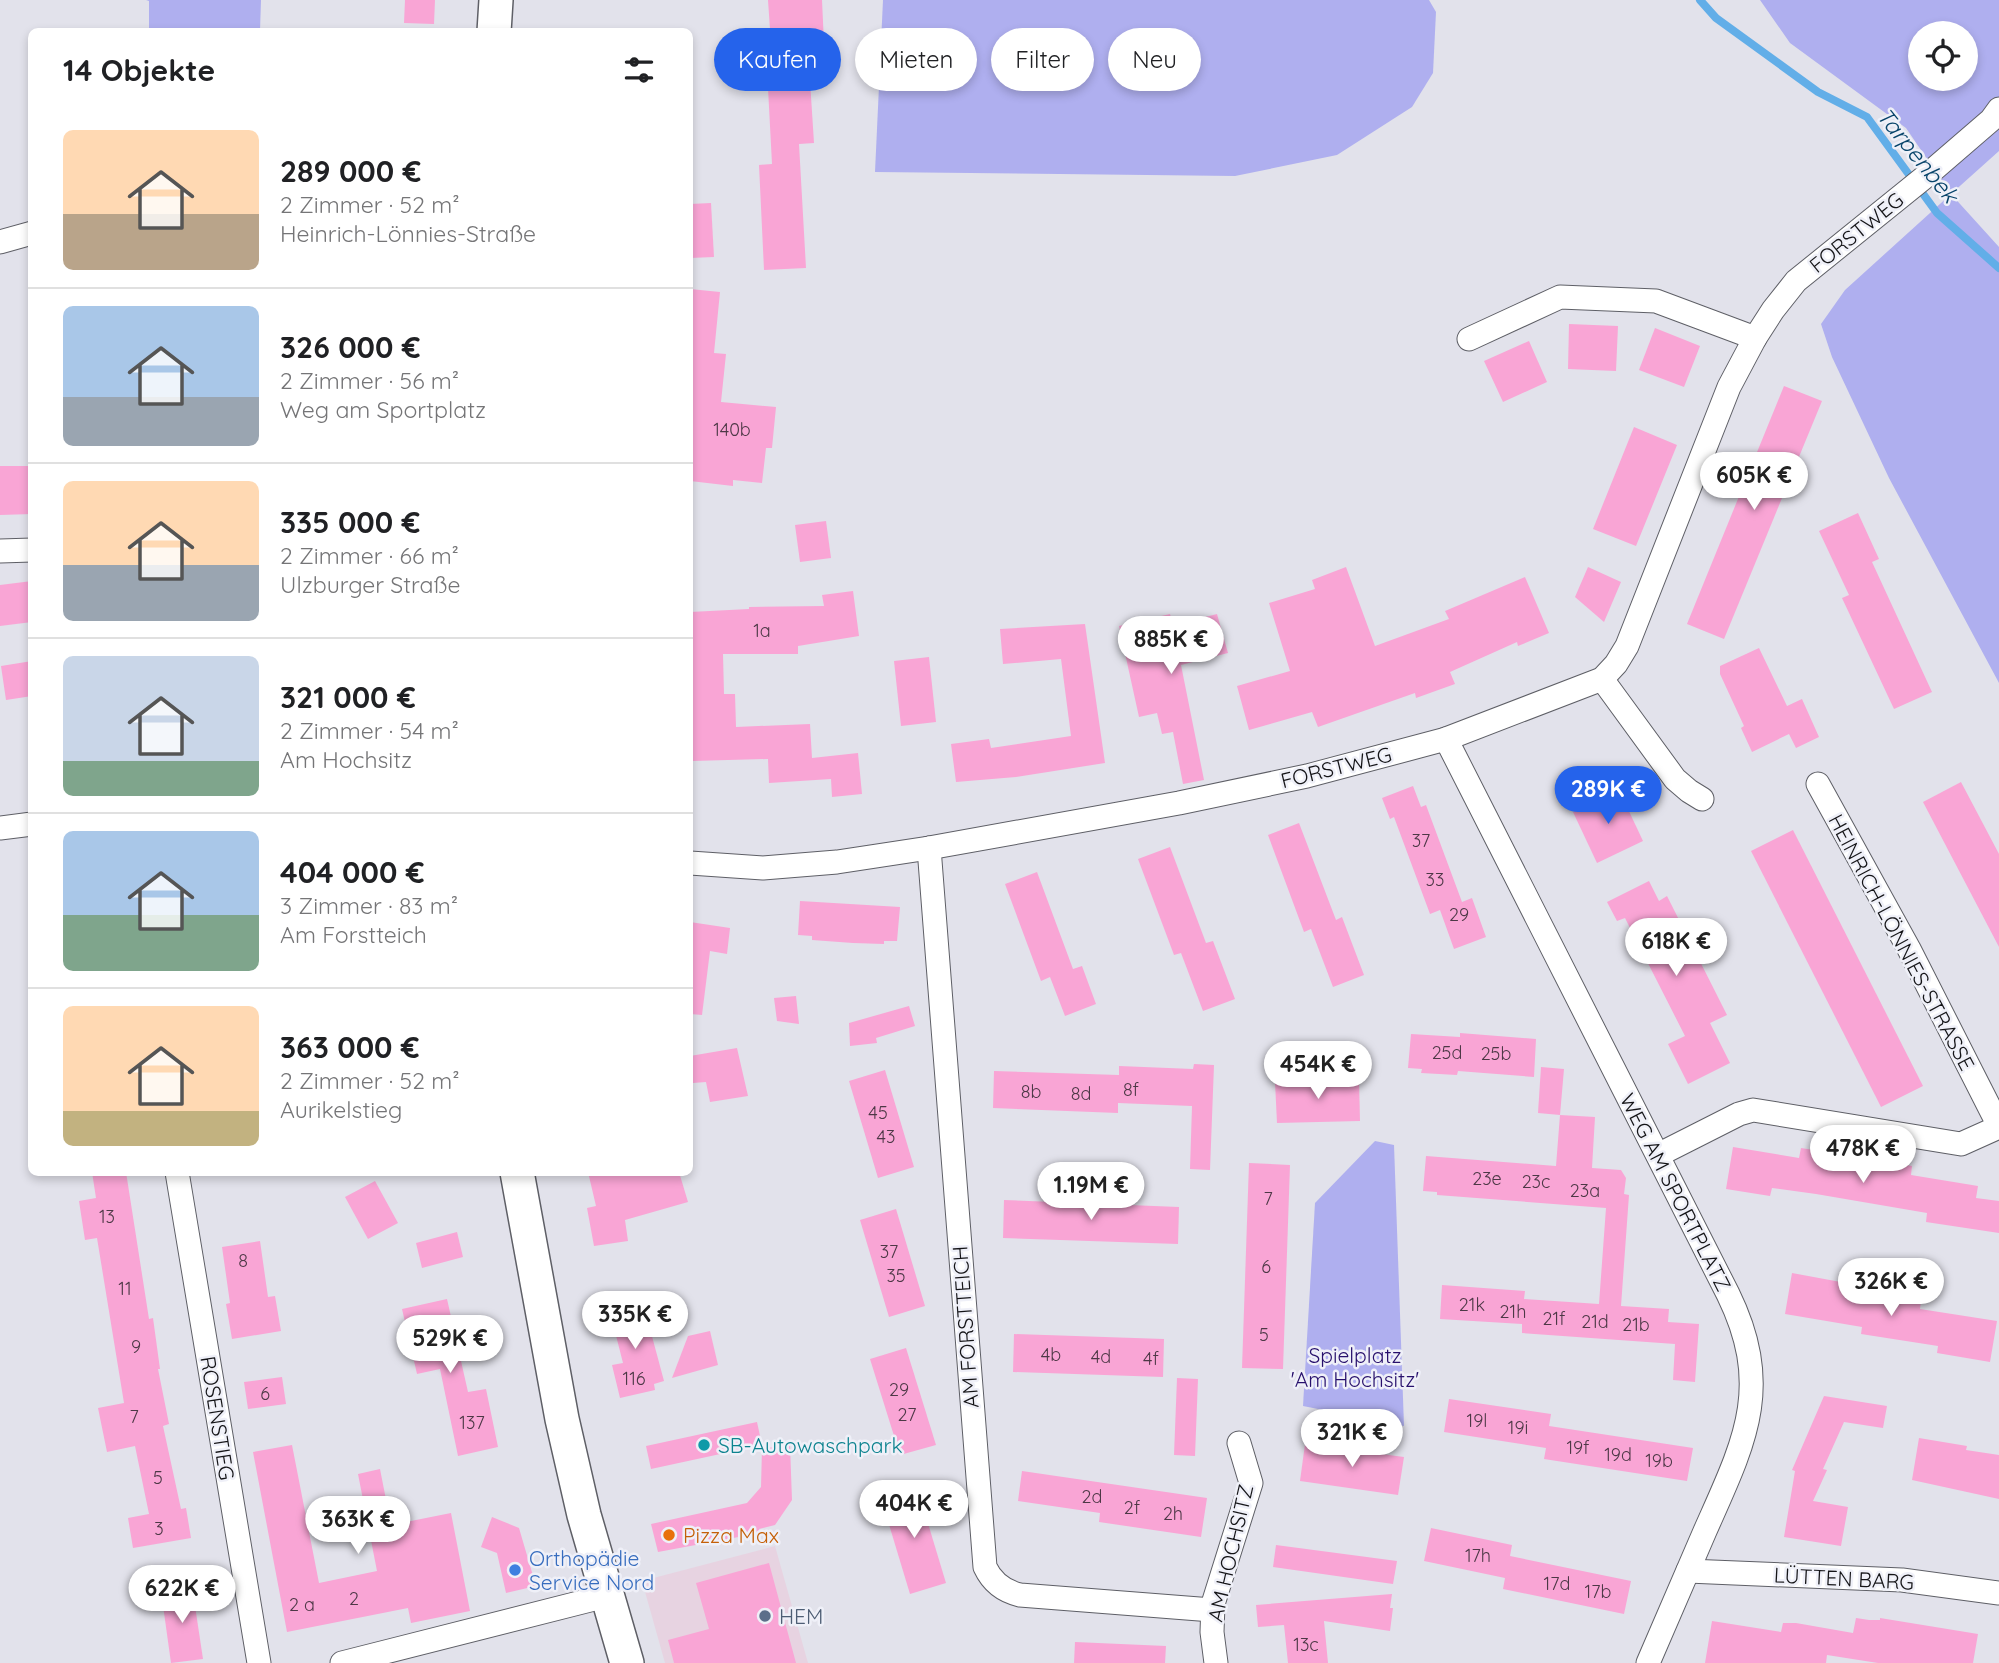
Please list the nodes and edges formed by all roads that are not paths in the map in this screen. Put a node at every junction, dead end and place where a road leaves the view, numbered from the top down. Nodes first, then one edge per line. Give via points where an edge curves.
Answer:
1 (496, 0) edge
2 (494, 28) edge
3 (1999, 109) edge
4 (28, 234) edge
5 (0, 242) edge
6 (1755, 338) junction
7 (1469, 340) dead end
8 (28, 550) edge
9 (0, 551) edge
10 (1602, 679) junction
11 (1446, 739) junction
12 (1818, 784) dead end
13 (1702, 799) dead end
14 (28, 824) edge
15 (0, 828) edge
16 (929, 848) junction
17 (693, 863) edge
18 (1992, 1097) edge
19 (1999, 1126) edge
20 (1658, 1155) junction
21 (178, 1176) edge
22 (518, 1176) edge
23 (1239, 1443) dead end
24 (1688, 1570) junction
25 (1999, 1593) edge
26 (606, 1595) junction
27 (1212, 1610) junction
28 (259, 1663) edge
29 (342, 1663) edge
30 (626, 1663) edge
31 (1216, 1663) edge
32 (1648, 1663) edge

1 - 2 main road
3 - 6 street, FORSTWEG via 1926,176 1796,281
4 - 5 street
6 - 7 street via 1656,301 1560,297
6 - 10 street, FORSTWEG via 1729,387 1627,646
8 - 9 street
10 - 11 street, FORSTWEG
10 - 13 street via 1675,779
11 - 16 street, FORSTWEG via 1192,801
11 - 20 street, WEG AM SPORTPLATZ
12 - 18 street, HEINRICH-LÖNNIES-STRASSE
14 - 15 street
16 - 17 street, FORSTWEG via 763,868
16 - 27 street, AM FORSTTEICH via 985,1567 997,1584 1020,1595
18 - 19 street, HEINRICH-LÖNNIES-STRASSE
19 - 20 street, HEINRICH-LÖNNIES-STRASSE via 1961,1144 1748,1111
20 - 24 street, WEG AM SPORTPLATZ via 1736,1311 1752,1375 1744,1440
21 - 28 street, ROSENSTIEG
22 - 26 main road via 562,1419
23 - 27 street, AM HOCHSITZ via 1251,1483
24 - 25 street, LÜTTEN BARG via 1892,1579
24 - 32 street, WEG AM SPORTPLATZ
26 - 29 street
26 - 30 main road
27 - 31 street, AM HOCHSITZ

